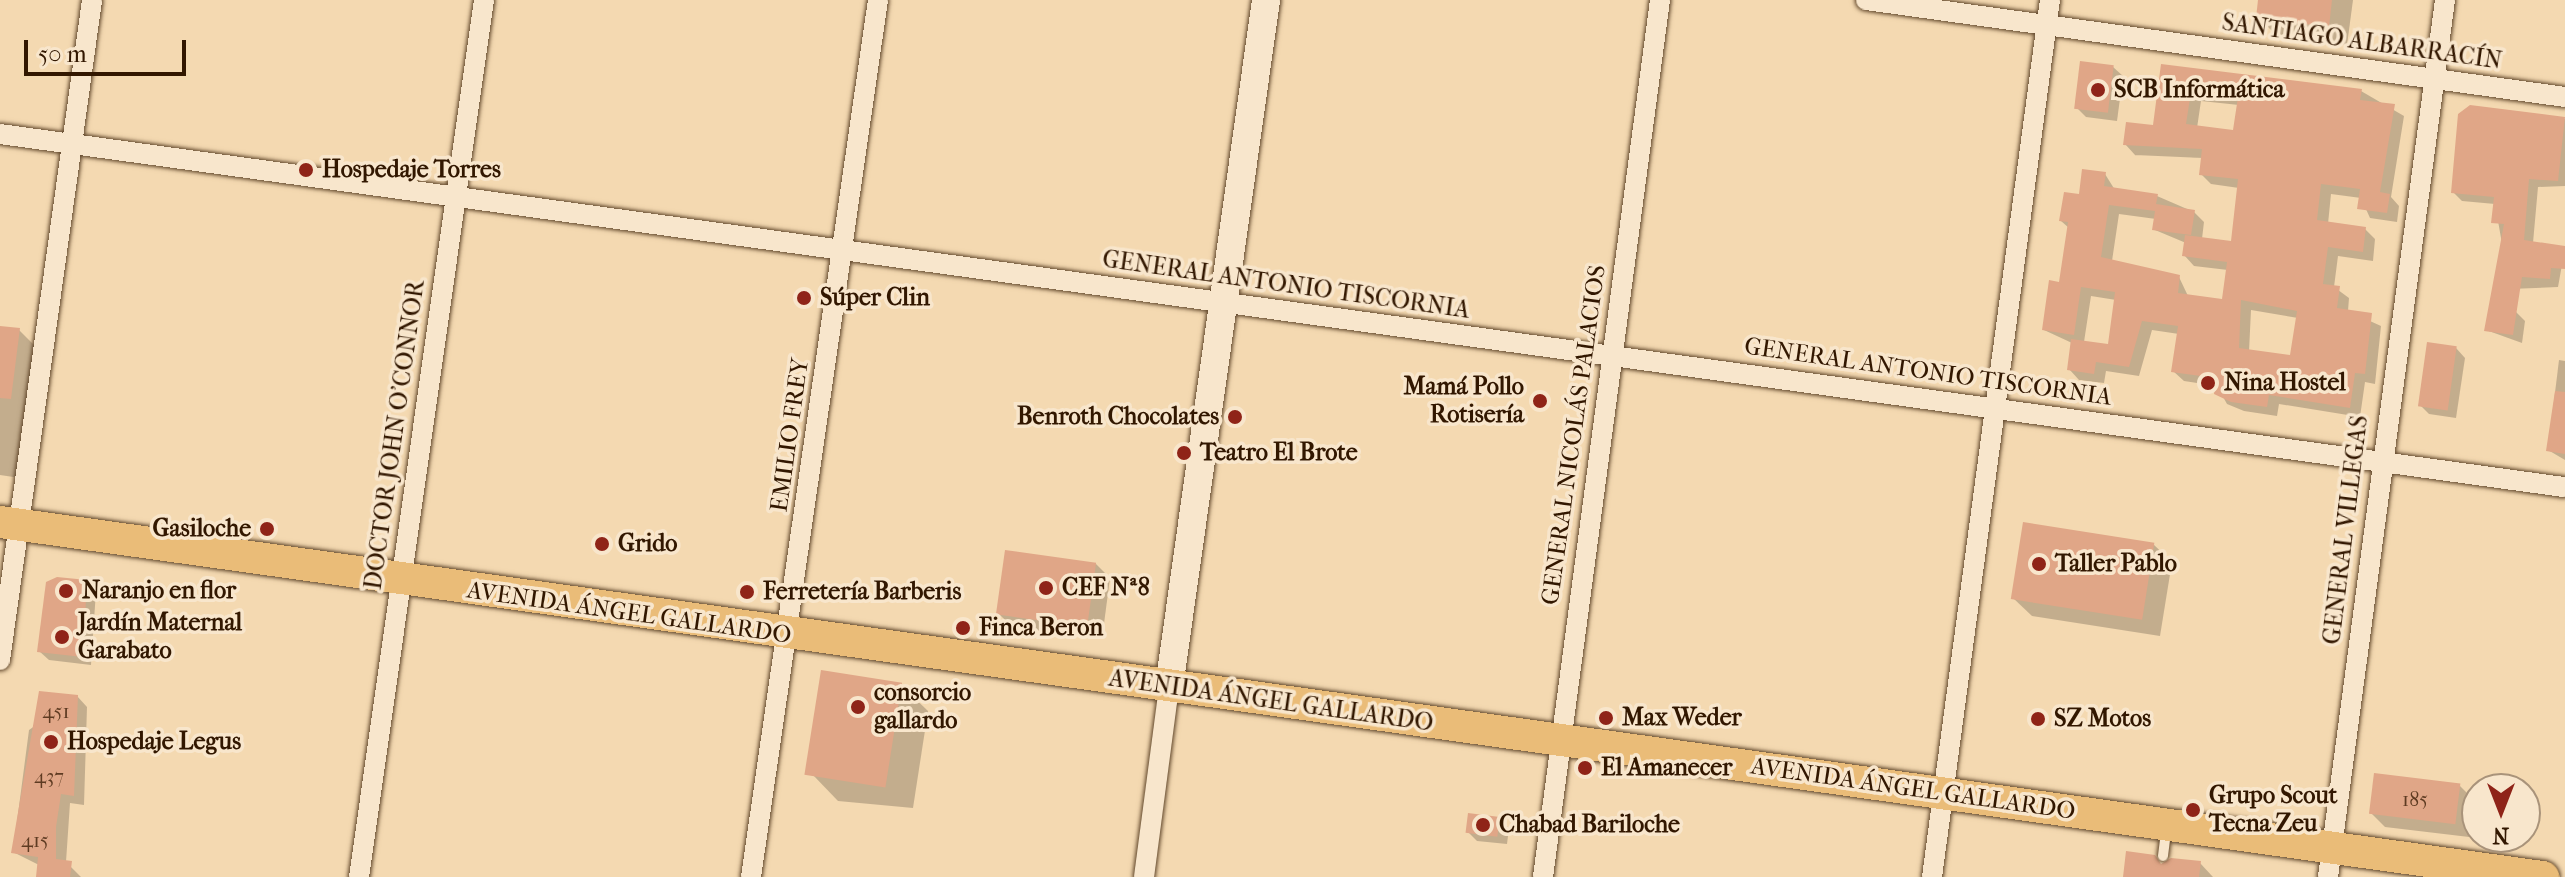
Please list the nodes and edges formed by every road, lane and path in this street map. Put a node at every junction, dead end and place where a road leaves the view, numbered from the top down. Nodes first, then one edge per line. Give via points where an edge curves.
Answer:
1 (92, 0) edge
2 (484, 0) edge
3 (878, 0) edge
4 (1266, 0) edge
5 (1660, 0) edge
6 (1866, 0) edge
7 (2050, 0) edge
8 (2445, 0) edge
9 (2046, 25) junction
10 (2434, 78) junction
11 (2565, 97) edge
12 (0, 134) edge
13 (72, 144) junction
14 (456, 193) junction
15 (843, 249) junction
16 (1222, 303) junction
17 (1610, 354) junction
18 (1991, 408) junction
19 (2381, 461) junction
20 (2565, 487) edge
21 (9, 524) edge
22 (401, 581) junction
23 (787, 635) junction
24 (0, 660) edge
25 (1169, 687) junction
26 (1559, 740) junction
27 (1940, 792) junction
28 (2167, 824) junction
29 (2163, 856) dead end
30 (2330, 862) edge
31 (359, 877) edge
32 (751, 877) edge
33 (1144, 877) edge
34 (1543, 877) edge
35 (1932, 877) edge
36 (2543, 877) edge

1 - 13 street
2 - 14 street, DOCTOR JOHN O'CONNOR
3 - 15 street, EMILIO FREY
4 - 16 street
5 - 17 street, GENERAL NICOLÁS PALACIOS
6 - 9 street, SANTIAGO ALBARRACÍN
7 - 9 street
8 - 10 street, GENERAL VILLEGAS
9 - 10 street, SANTIAGO ALBARRACÍN
9 - 18 street
10 - 11 street, SANTIAGO ALBARRACÍN
10 - 19 street, GENERAL VILLEGAS
12 - 13 street, GENERAL ANTONIO TISCORNIA
13 - 14 street, GENERAL ANTONIO TISCORNIA
13 - 21 street
14 - 15 street, GENERAL ANTONIO TISCORNIA
14 - 22 street, DOCTOR JOHN O'CONNOR
15 - 16 street, GENERAL ANTONIO TISCORNIA
15 - 23 street, EMILIO FREY
16 - 17 street, GENERAL ANTONIO TISCORNIA
16 - 25 street
17 - 18 street, GENERAL ANTONIO TISCORNIA
17 - 26 street, GENERAL NICOLÁS PALACIOS
18 - 19 street, GENERAL ANTONIO TISCORNIA
18 - 27 street
19 - 20 street, GENERAL ANTONIO TISCORNIA
19 - 30 street, GENERAL VILLEGAS
21 - 22 main road, AVENIDA ÁNGEL GALLARDO
21 - 24 street
22 - 23 main road, AVENIDA ÁNGEL GALLARDO
22 - 31 street, DOCTOR JOHN O'CONNOR
23 - 25 main road, AVENIDA ÁNGEL GALLARDO
23 - 32 street, EMILIO FREY
25 - 26 main road, AVENIDA ÁNGEL GALLARDO
25 - 33 street
26 - 27 main road, AVENIDA ÁNGEL GALLARDO
26 - 34 street, GENERAL NICOLÁS PALACIOS
27 - 28 main road, AVENIDA ÁNGEL GALLARDO
27 - 35 street
28 - 29 lane
28 - 30 main road, AVENIDA ÁNGEL GALLARDO
30 - 36 main road, AVENIDA ÁNGEL GALLARDO

